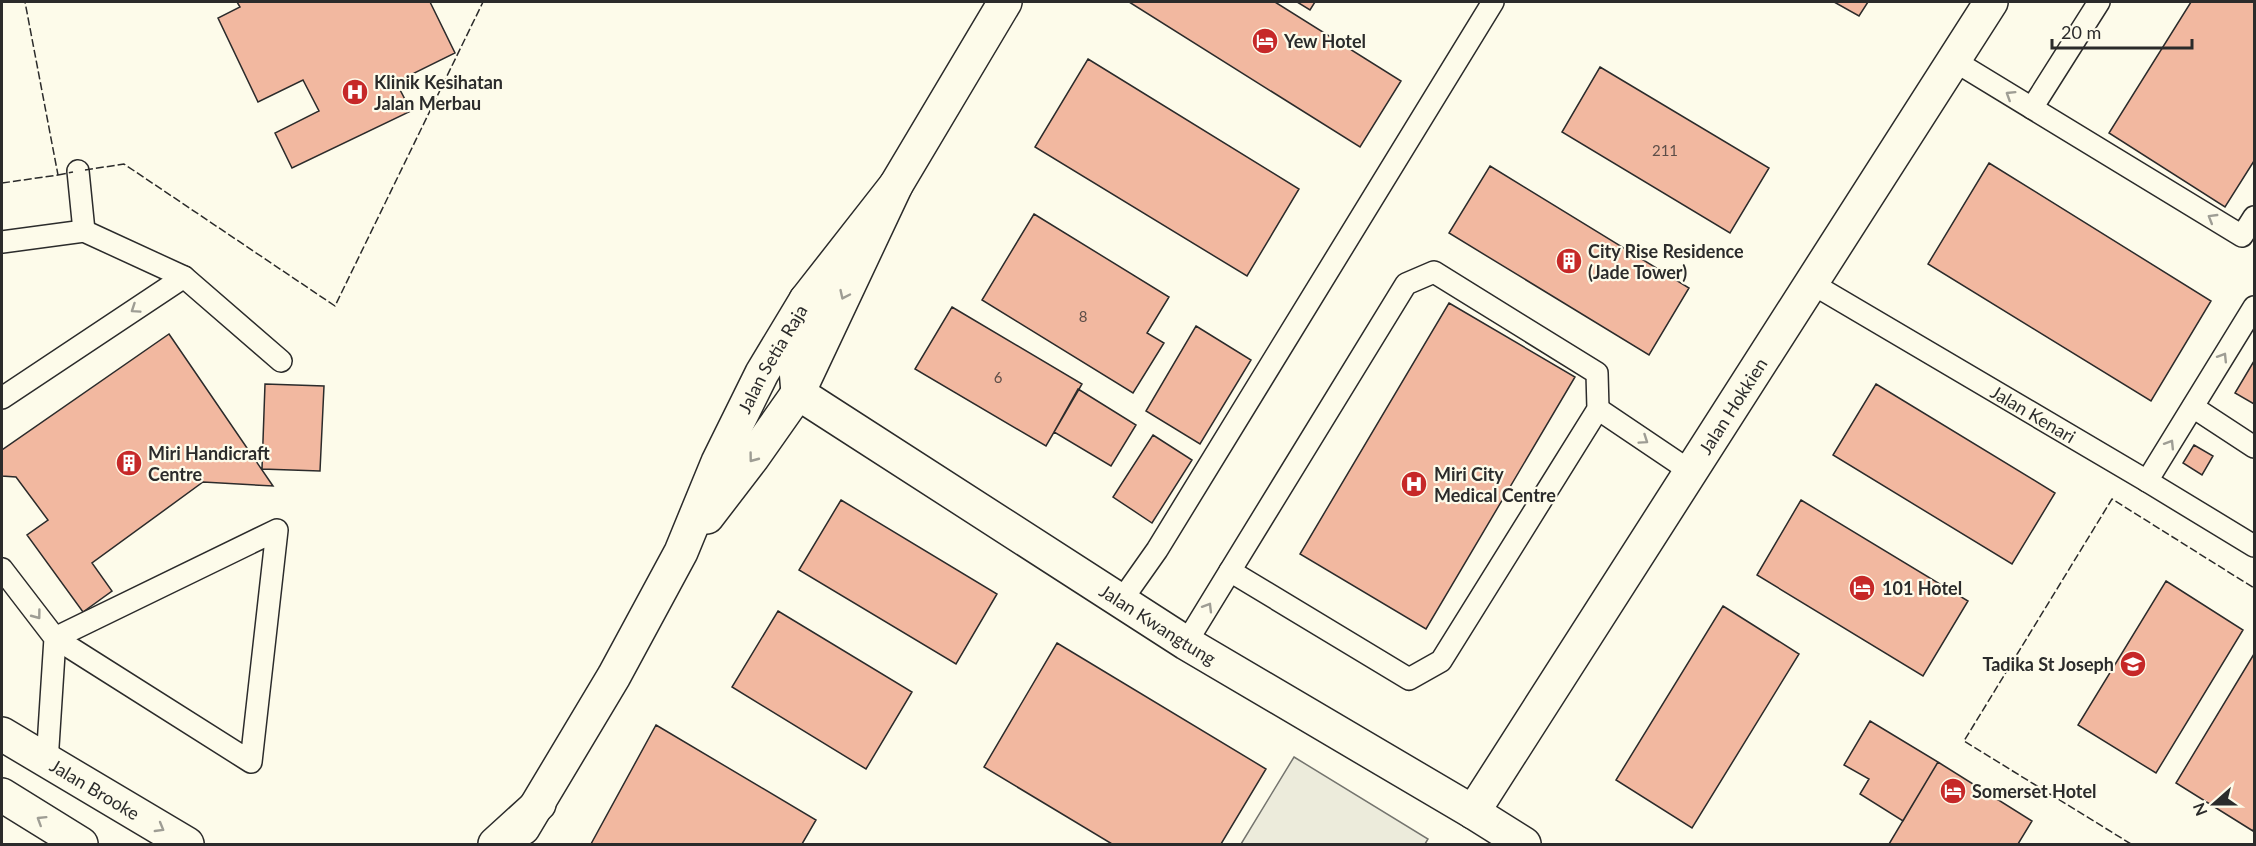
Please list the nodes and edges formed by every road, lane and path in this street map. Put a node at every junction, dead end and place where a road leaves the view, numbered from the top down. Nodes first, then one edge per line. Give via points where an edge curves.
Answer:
1 (1005, 2) edge
2 (1493, 2) edge
3 (1991, 2) edge
4 (2099, 2) edge
5 (1953, 60) junction
6 (2031, 108) junction
7 (78, 171) dead end
8 (896, 185) junction
9 (2254, 217) edge
10 (84, 231) junction
11 (2, 242) edge
12 (184, 277) junction
13 (1811, 283) junction
14 (806, 300) junction
15 (2254, 307) edge
16 (281, 362) dead end
17 (798, 393) junction
18 (2, 398) edge
19 (2193, 407) junction
20 (1598, 409) junction
21 (2254, 447) edge
22 (718, 462) junction
23 (1690, 471) junction
24 (2147, 481) junction
25 (2254, 546) edge
26 (681, 552) junction
27 (2, 568) edge
28 (1230, 571) junction
29 (1121, 601) junction
30 (55, 638) junction
31 (1186, 643) junction
32 (2, 734) edge
33 (47, 762) junction
34 (2, 795) edge
35 (539, 804) junction
36 (1473, 812) junction
37 (81, 844) edge
38 (188, 844) edge
39 (495, 844) edge
40 (513, 844) edge
41 (530, 844) edge
42 (1524, 844) edge

1 - 8 street, Jalan Setia Raja
2 - 29 lane via 1157,550
3 - 5 street, Jalan Hokkien
4 - 6 lane
6 -> 5 lane
5 - 13 street, Jalan Hokkien
9 -> 6 lane via 2242,236
7 - 10 lane
8 - 14 street, Jalan Setia Raja
8 -> 17 street, Jalan Setia Raja
10 - 11 lane
10 - 12 lane
12 - 16 lane
12 -> 18 lane
13 - 23 street, Jalan Hokkien
13 - 24 lane, Jalan Kenari
14 - 17 street via 795,357
14 - 22 street, Jalan Setia Raja via 762,373
19 -> 15 lane
17 - 22 street via 749,422
17 -> 26 street, Jalan Setia Raja
17 - 29 street, Jalan Kwangtung
19 - 21 lane
24 -> 19 lane
20 -> 23 lane
20 - 28 lane via 1441,661 1409,679
20 - 28 lane via 1598,373 1434,273 1406,284
22 - 26 street, Jalan Setia Raja
23 - 36 street, Jalan Hokkien
24 - 25 lane, Jalan Kenari
26 - 35 street, Jalan Setia Raja
27 -> 30 lane
31 -> 28 lane
29 - 31 street, Jalan Kwangtung
30 - 30 lane via 256,540 277,530 251,762
30 - 33 lane
31 - 36 street, Jalan Kwangtung
32 - 33 street, Jalan Brooke
33 -> 38 street, Jalan Brooke
37 -> 34 street
35 - 39 street
35 - 40 street, Jalan Setia Raja
35 - 41 street
36 - 42 street, Jalan Kwangtung

